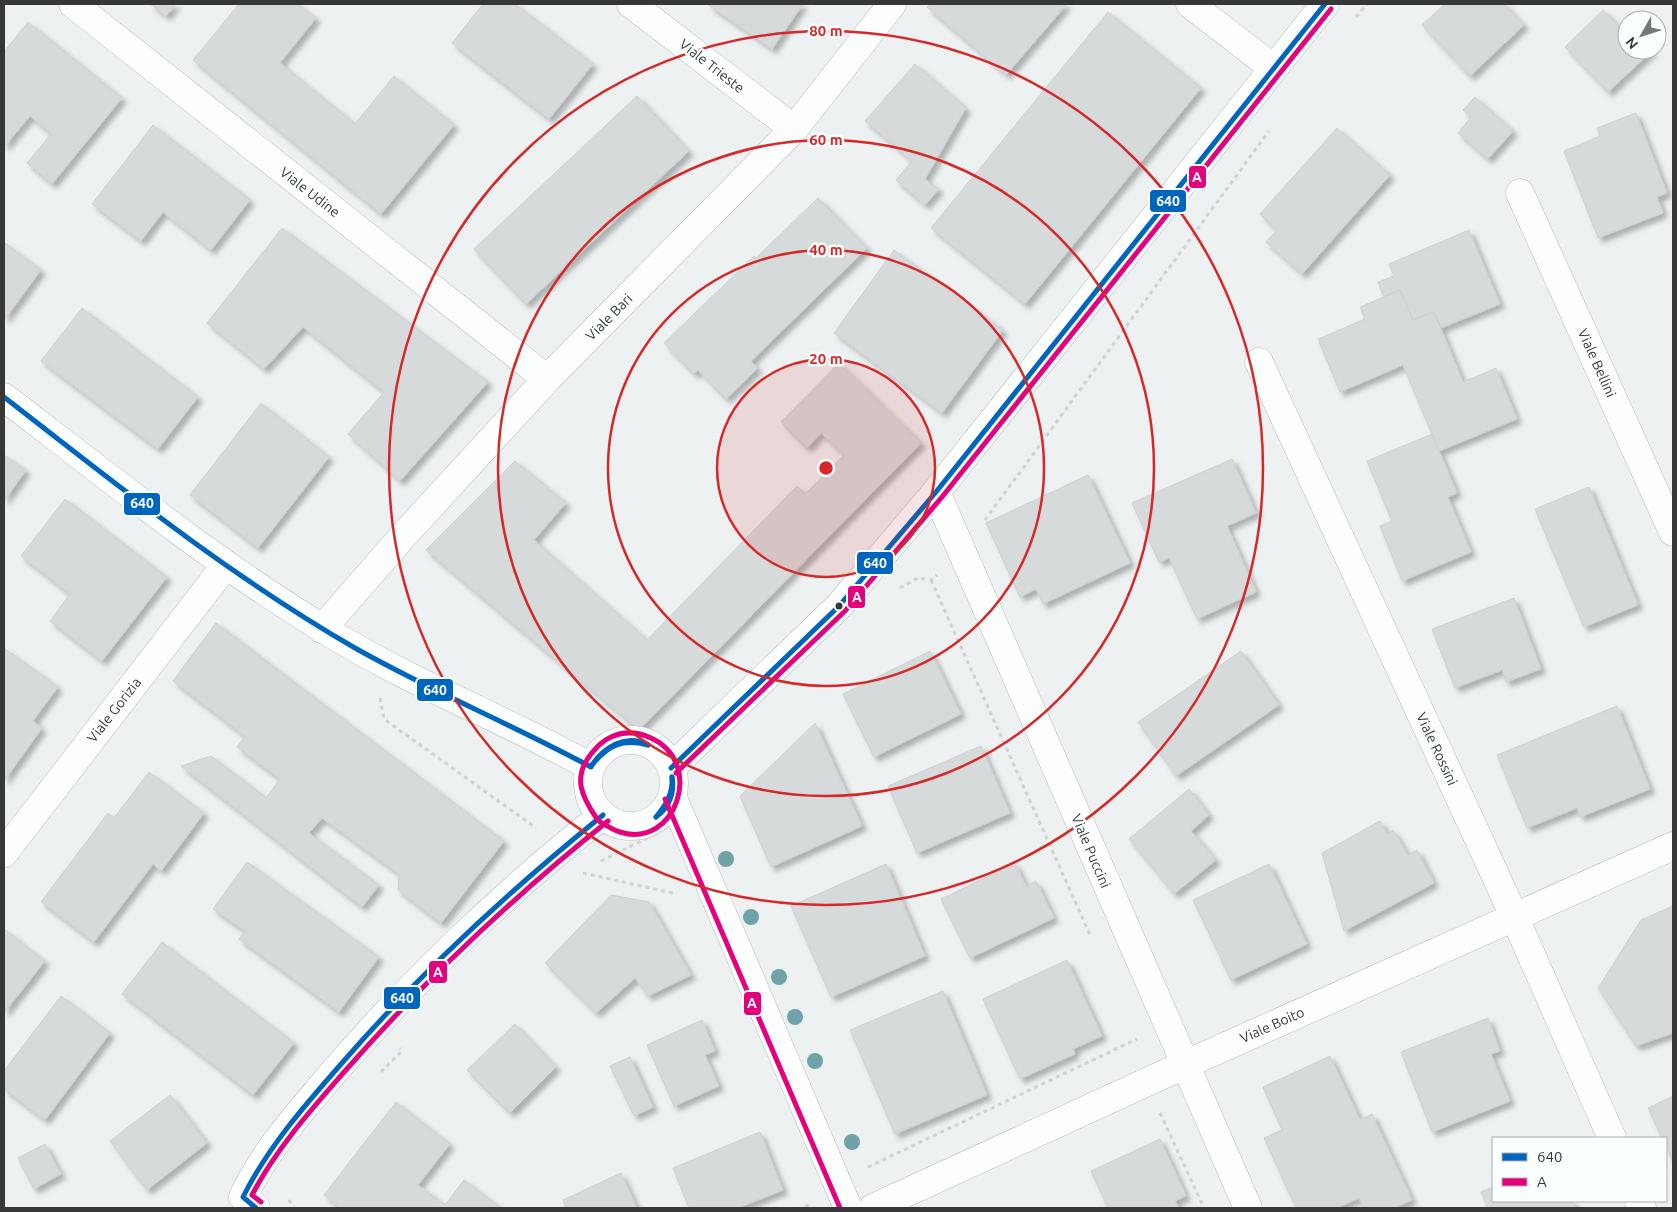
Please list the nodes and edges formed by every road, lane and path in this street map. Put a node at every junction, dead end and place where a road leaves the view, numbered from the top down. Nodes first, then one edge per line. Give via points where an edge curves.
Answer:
1 (73, 4) edge
2 (631, 4) edge
3 (892, 4) edge
4 (1190, 4) edge
5 (1325, 4) edge
6 (1367, 4) edge
7 (1355, 19) dead end
8 (1273, 68) junction
9 (1272, 127) dead end
10 (794, 129) junction
11 (1520, 193) dead end
12 (1259, 362) dead end
13 (548, 379) junction
14 (4, 397) edge
15 (936, 492) junction
16 (1673, 532) edge
17 (962, 552) junction
18 (225, 566) junction
19 (931, 580) junction
20 (899, 589) dead end
21 (322, 629) junction
22 (372, 658) junction
23 (591, 767) junction
24 (671, 768) junction
25 (677, 808) junction
26 (603, 815) junction
27 (1673, 846) edge
28 (558, 850) junction
29 (4, 854) edge
30 (597, 863) dead end
31 (589, 868) dead end
32 (678, 894) dead end
33 (1515, 918) junction
34 (1093, 941) dead end
35 (1133, 1031) dead end
36 (1184, 1065) junction
37 (1158, 1108) dead end
38 (1612, 1137) edge
39 (868, 1167) dead end
40 (810, 1195) dead end
41 (256, 1208) edge
42 (806, 1208) edge
43 (848, 1208) edge
44 (873, 1208) edge
45 (1204, 1208) edge
46 (1248, 1208) edge

1 - 13 street, Viale Udine
2 - 10 street, Viale Trieste
3 - 10 street, Viale Bari
4 - 8 street
5 - 8 street
6 - 7 path
8 - 15 street
9 - 17 path
10 - 13 street, Viale Bari
11 - 16 street, Viale Bellini
12 - 33 street, Viale Rossini
13 - 21 street, Viale Bari
14 - 18 street
15 - 17 street, Viale Puccini
15 - 24 street via 839,606
17 - 19 path
17 - 36 street, Viale Puccini
18 - 21 street
18 - 29 street, Viale Gorizia
19 - 20 path via 918,578
19 - 34 path
21 - 22 street
22 - 23 street
22 - 28 path via 384,719 542,832
23 - 24 street via 610,746 630,740 656,748
23 - 26 street via 588,786 594,805
24 - 25 street
25 - 26 street via 668,804 658,816 640,825 617,824
25 - 30 path
25 - 43 street
26 - 28 street
27 - 33 street, Viale Boito
28 - 41 street via 415,983 344,1059 256,1167 243,1197
31 - 32 path via 580,872
33 - 36 street, Viale Boito
33 - 38 street, Viale Rossini
35 - 39 path via 1137,1040
36 - 44 street, Viale Boito
36 - 46 street, Viale Puccini
37 - 45 path
40 - 42 path

